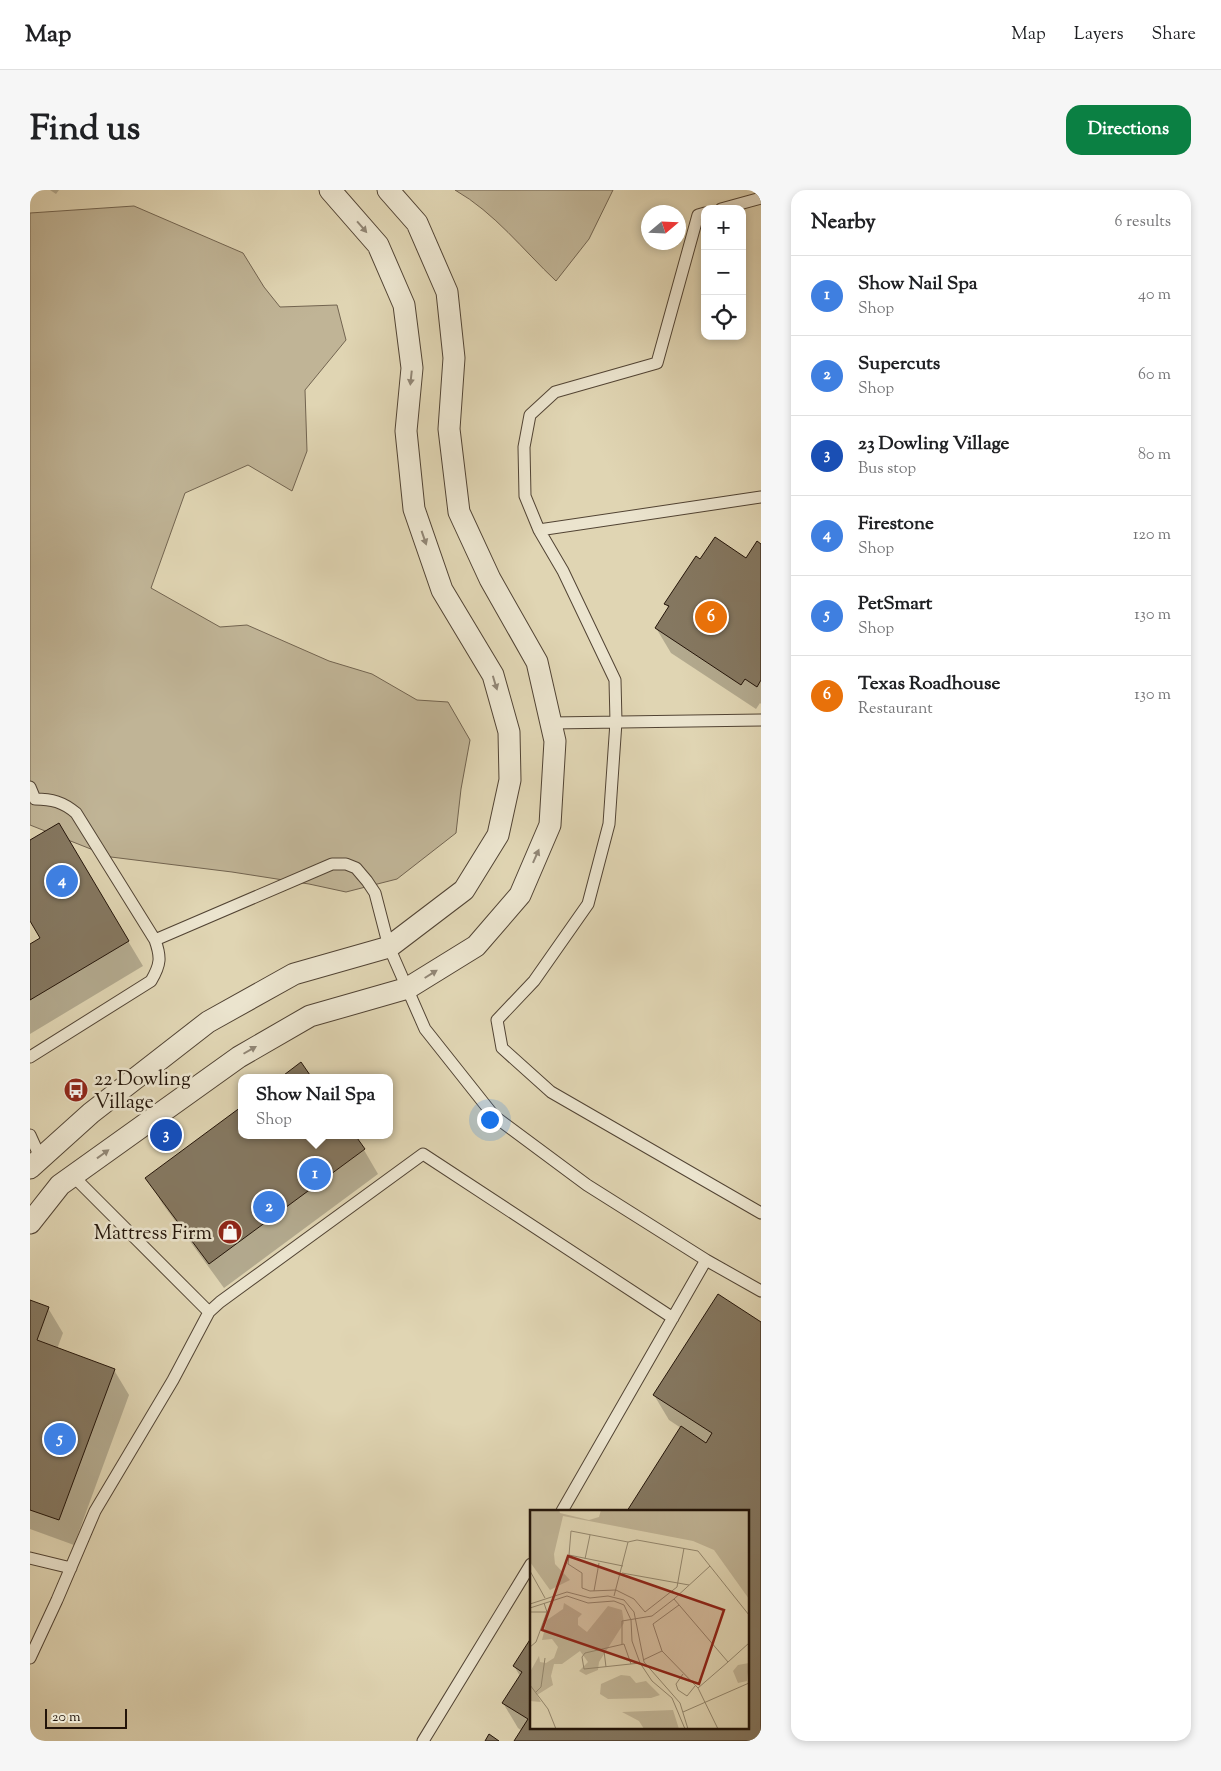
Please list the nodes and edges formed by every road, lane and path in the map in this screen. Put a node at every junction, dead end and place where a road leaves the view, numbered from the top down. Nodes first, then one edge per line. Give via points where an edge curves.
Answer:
1 (330, 190) edge
2 (388, 190) edge
3 (761, 198) edge
4 (735, 205) edge
5 (701, 214) edge
6 (761, 497) edge
7 (539, 530) junction
8 (761, 720) edge
9 (616, 722) junction
10 (551, 723) junction
11 (30, 787) edge
12 (33, 800) edge
13 (155, 940) junction
14 (389, 947) junction
15 (408, 988) junction
16 (30, 1057) edge
17 (30, 1135) edge
18 (35, 1162) edge
19 (73, 1176) junction
20 (761, 1213) edge
21 (30, 1223) edge
22 (706, 1260) junction
23 (761, 1291) edge
24 (209, 1312) junction
25 (672, 1318) junction
26 (563, 1510) edge
27 (30, 1558) edge
28 (530, 1566) edge
29 (71, 1568) junction
30 (30, 1658) edge
31 (423, 1741) edge

1 -> 14 street via 378,246 404,305 412,368 406,432 414,509 442,590 493,675 509,732 510,780 498,835 464,890
2 - 10 street via 417,223 447,292 454,358 449,429 459,512 490,578 537,662
3 - 4 lane
5 - 7 lane via 698,215 657,363 555,392 530,415 524,447 525,496
6 - 7 lane
7 - 9 lane via 563,571 614,680
8 - 9 lane
9 - 10 lane
9 - 20 lane via 609,824 588,904 534,981 497,1020 502,1048 551,1092
15 -> 10 street via 476,946 520,895 550,825 555,741
11 - 12 lane
12 - 13 lane via 53,799 76,813
13 - 14 lane via 332,864 346,864 356,868 375,894
13 - 16 lane via 160,953 159,968 151,980
14 - 15 lane
14 - 18 street via 294,974 208,1022 91,1113
19 -> 15 street via 239,1056 310,1016
15 - 22 lane via 425,1029 494,1116 587,1185
17 - 18 lane
19 - 21 street via 60,1185
19 - 24 lane
22 - 23 lane
22 - 25 lane
24 - 25 lane via 423,1154
24 - 29 lane via 173,1380 95,1511
25 - 26 lane
27 - 29 lane
28 - 31 lane
29 - 30 lane

